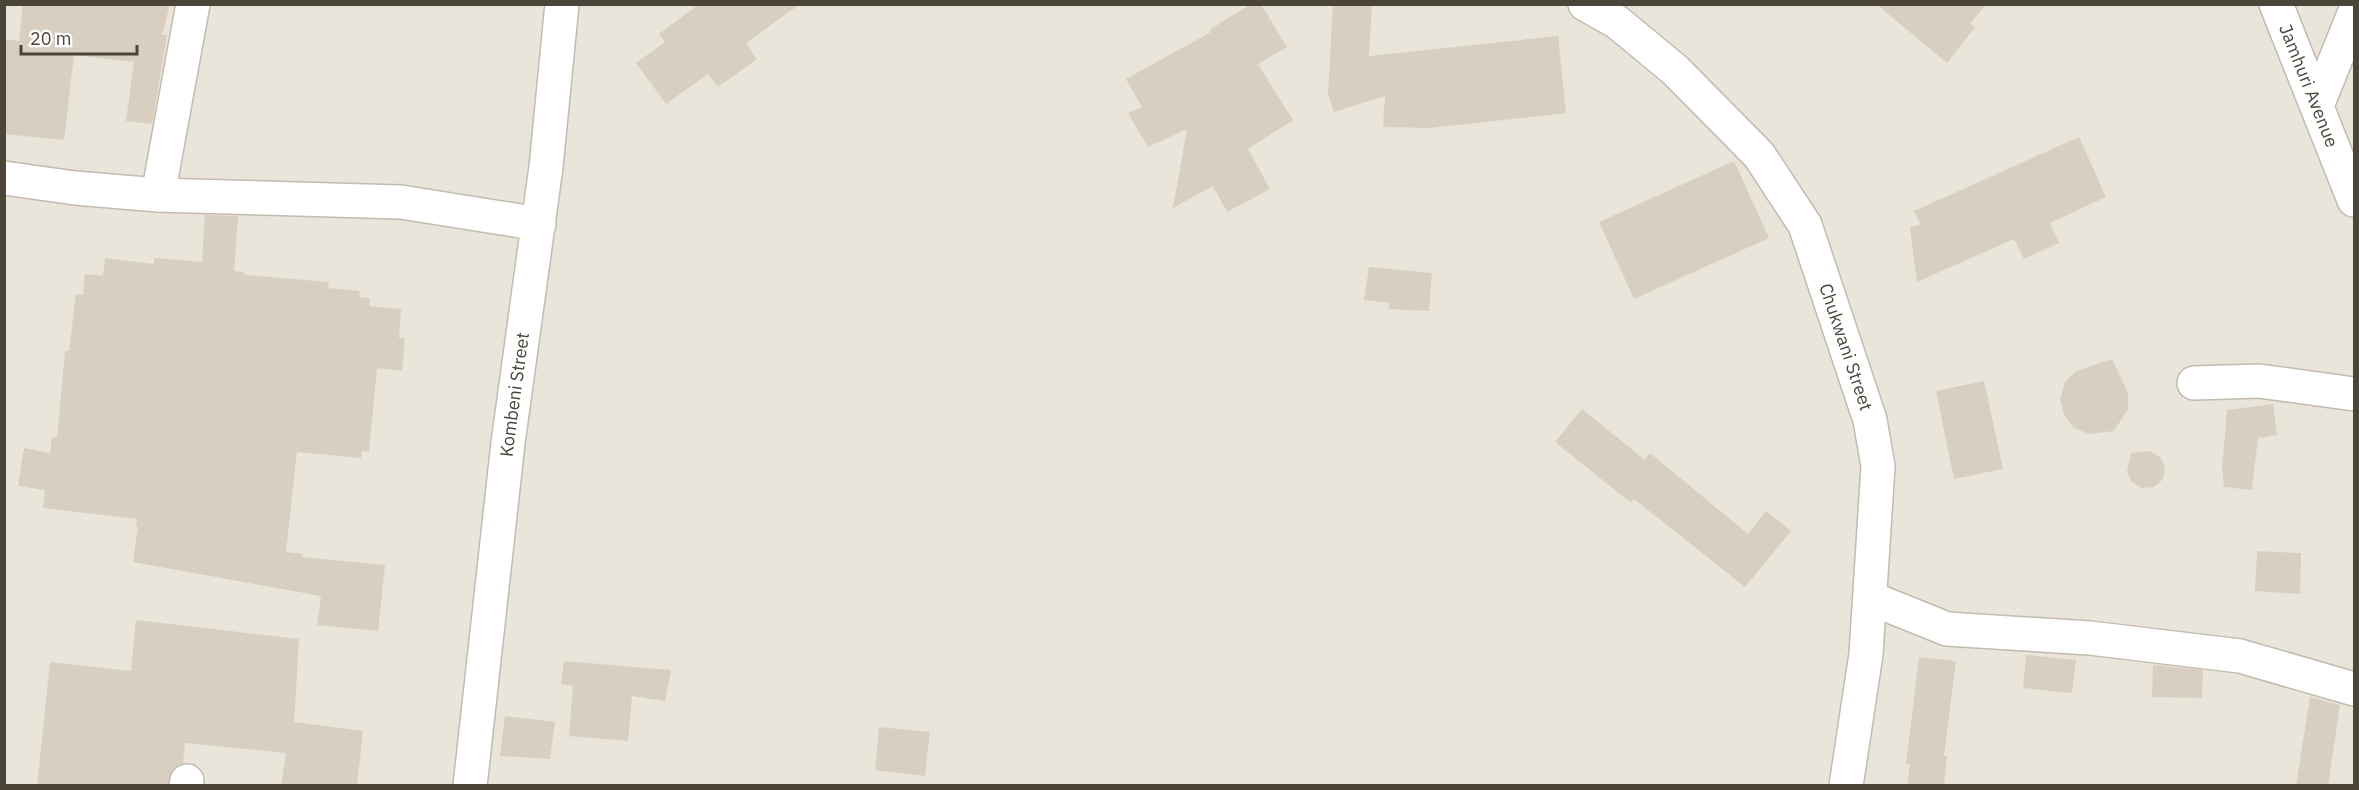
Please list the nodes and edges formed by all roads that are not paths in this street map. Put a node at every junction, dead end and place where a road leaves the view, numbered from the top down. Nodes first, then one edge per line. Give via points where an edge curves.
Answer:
1 (193, 4) edge
2 (562, 4) edge
3 (1585, 4) edge
4 (2276, 4) edge
5 (2355, 14) edge
6 (2318, 103) junction
7 (4, 178) edge
8 (158, 195) junction
9 (2355, 200) edge
10 (539, 224) junction
11 (2194, 383) dead end
12 (2355, 394) edge
13 (1870, 598) junction
14 (2355, 688) edge
15 (470, 786) edge
16 (1846, 786) edge

1 - 8 street
2 - 10 street, Kombeni Street
3 - 13 street, Chukwani Street via 1617,22 1676,70 1759,155 1805,225 1870,420 1878,466
4 - 6 street, Jamhuri Avenue
5 - 6 street
6 - 9 street, Jamhuri Avenue
7 - 8 street
8 - 10 street via 401,202
10 - 15 street, Kombeni Street via 508,443
11 - 12 street via 2259,381
13 - 14 street via 1947,629 2090,638 2240,656
13 - 16 street, Chukwani Street via 1866,654

